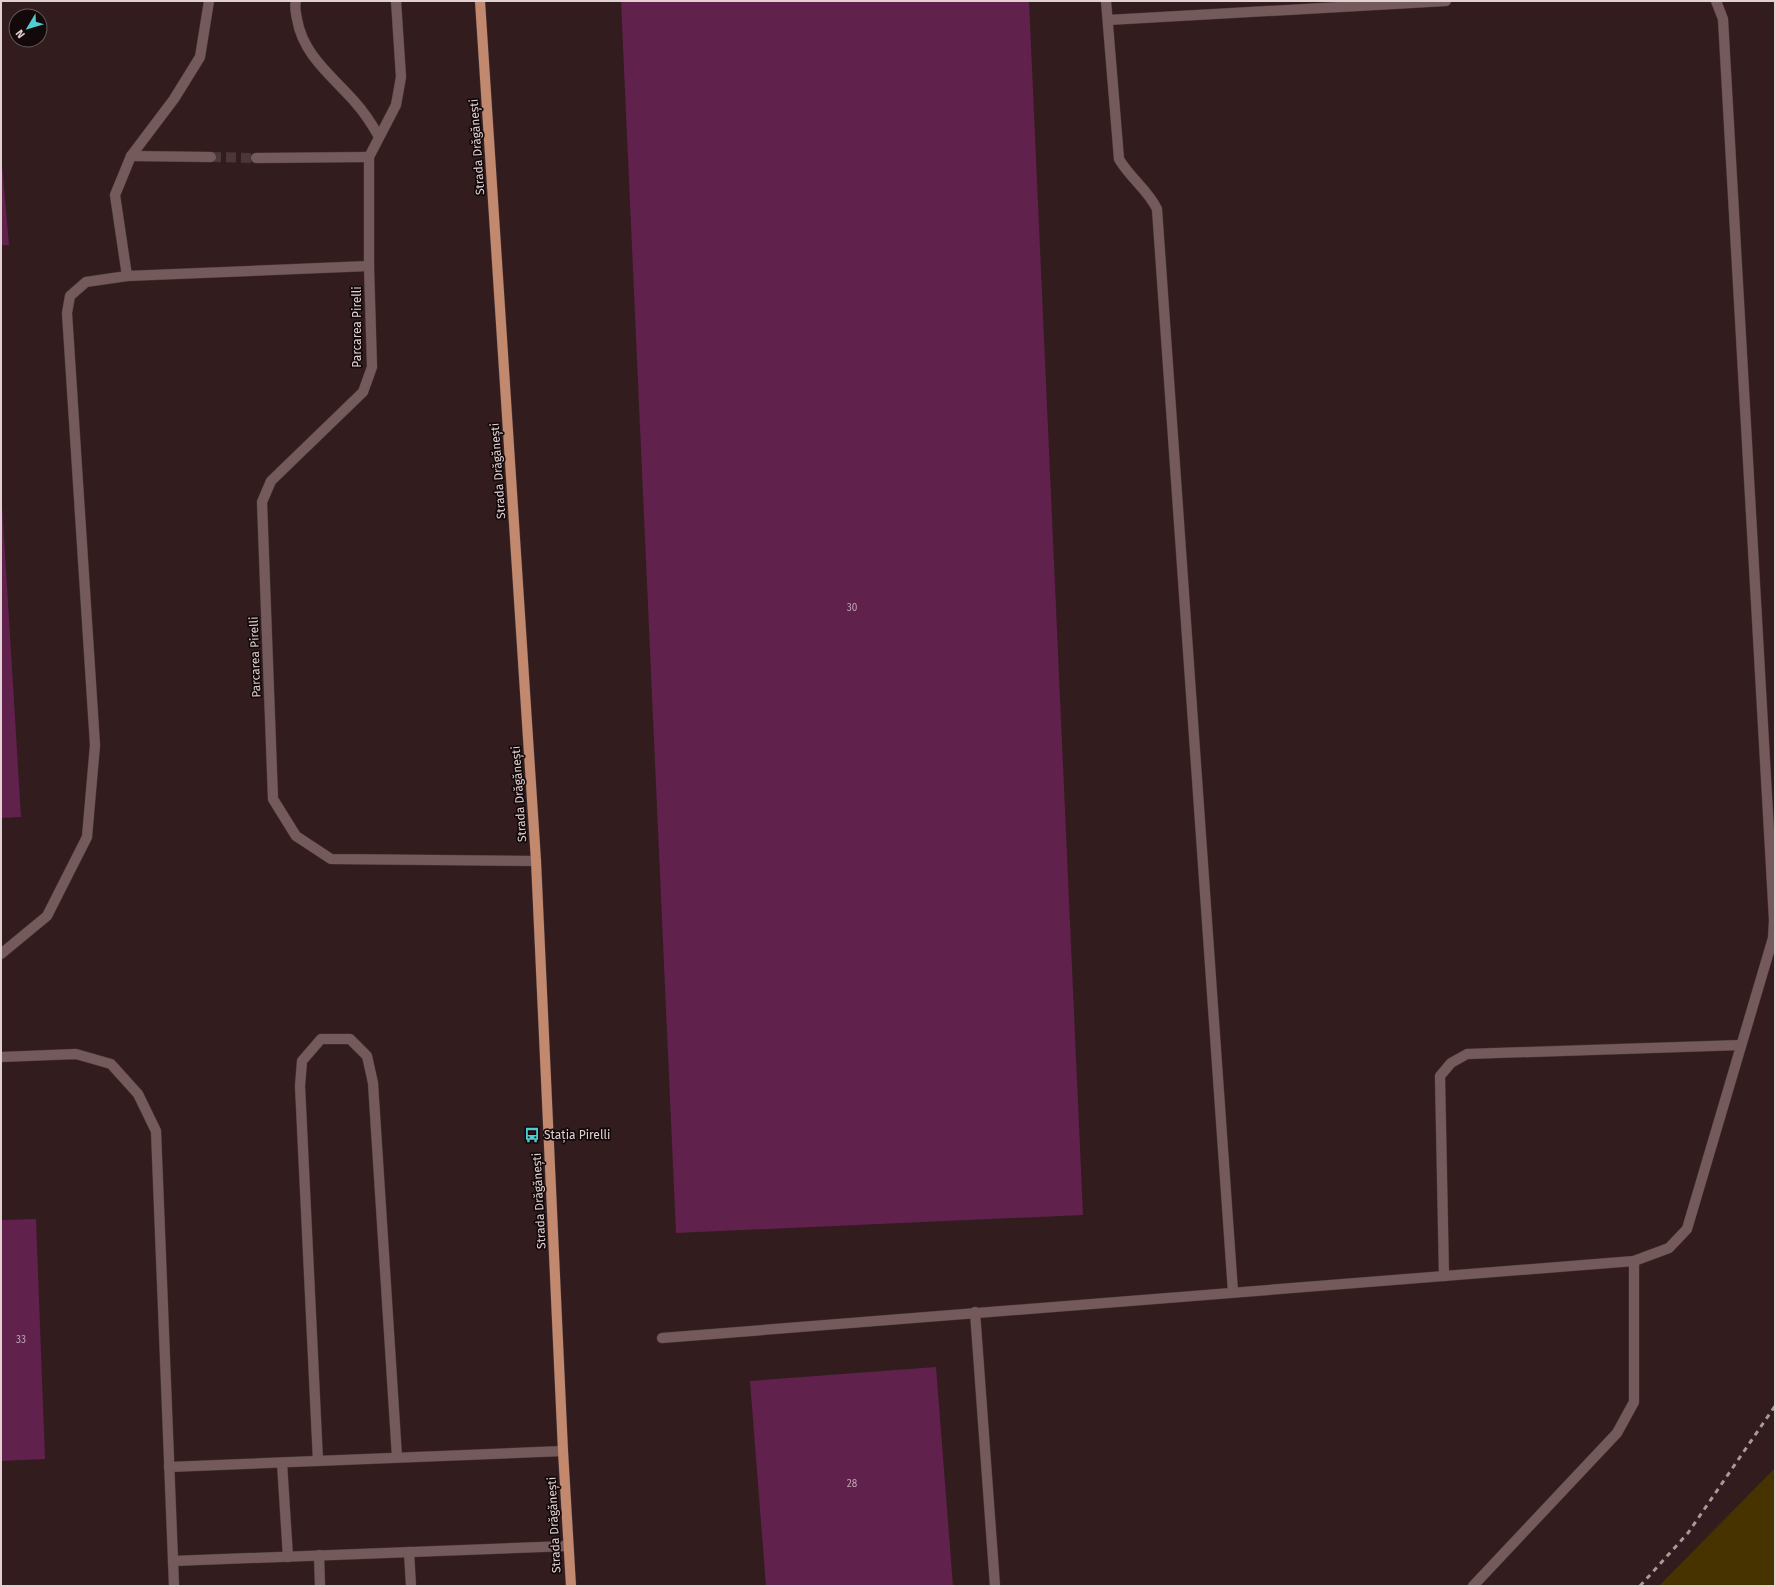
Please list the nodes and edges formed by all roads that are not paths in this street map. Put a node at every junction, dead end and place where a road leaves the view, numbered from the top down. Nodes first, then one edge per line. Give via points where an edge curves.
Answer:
1 (209, 1) edge
2 (296, 1) edge
3 (396, 1) edge
4 (480, 1) edge
5 (1106, 1) edge
6 (1446, 1) edge
7 (1716, 1) edge
8 (1108, 20) junction
9 (380, 137) junction
10 (131, 156) junction
11 (212, 157) tunnel mouth
12 (369, 157) junction
13 (256, 158) tunnel mouth
14 (369, 266) junction
15 (127, 276) junction
16 (536, 861) junction
17 (1, 954) edge
18 (1742, 1045) junction
19 (1, 1057) edge
20 (1634, 1261) junction
21 (1444, 1276) junction
22 (1233, 1292) junction
23 (975, 1312) junction
24 (662, 1338) dead end
25 (563, 1451) junction
26 (397, 1457) junction
27 (318, 1461) junction
28 (282, 1462) junction
29 (169, 1467) junction
30 (568, 1546) junction
31 (409, 1552) junction
32 (319, 1555) junction
33 (288, 1557) junction
34 (172, 1561) junction
35 (174, 1586) edge
36 (320, 1586) edge
37 (411, 1586) edge
38 (571, 1586) edge
39 (995, 1586) edge
40 (1473, 1586) edge

1 - 10 lane via 200,57 174,99
2 - 9 lane via 294,6 298,29 310,53 354,101
3 - 9 lane, Parcarea Pirelli via 401,77 396,105
4 - 16 main road, Strada Drăgănești
5 - 8 lane
6 - 8 lane
7 - 18 lane via 1723,18 1774,920 1773,938
8 - 22 lane via 1120,159 1126,171 1152,199 1157,209
9 - 12 lane, Parcarea Pirelli
10 - 11 lane
10 - 15 lane via 114,195
12 - 13 lane
12 - 14 lane, Parcarea Pirelli
14 - 15 lane
14 - 16 lane, Parcarea Pirelli via 372,367 363,392 271,481 262,502 273,799 296,836 331,859
15 - 17 lane via 86,282 70,296 67,313 95,745 87,837 47,916
16 - 25 main road, Strada Drăgănești
18 - 20 lane via 1687,1229 1669,1248
18 - 21 lane via 1467,1054 1451,1063 1440,1076
19 - 29 lane via 76,1054 111,1064 138,1094 156,1131
20 - 21 lane
20 - 40 lane via 1634,1402 1617,1433
21 - 22 lane
22 - 23 lane
23 - 24 lane
23 - 39 lane
25 - 26 lane
25 - 30 main road, Strada Drăgănești
26 - 27 lane
26 - 27 lane via 373,1083 367,1056 350,1039 321,1039 302,1061 300,1086
27 - 28 lane
28 - 29 lane
28 - 33 lane
29 - 34 lane
30 - 31 lane
30 - 38 main road, Strada Drăgănești
31 - 32 lane
31 - 37 lane
32 - 33 lane
32 - 36 lane
33 - 34 lane
34 - 35 lane

